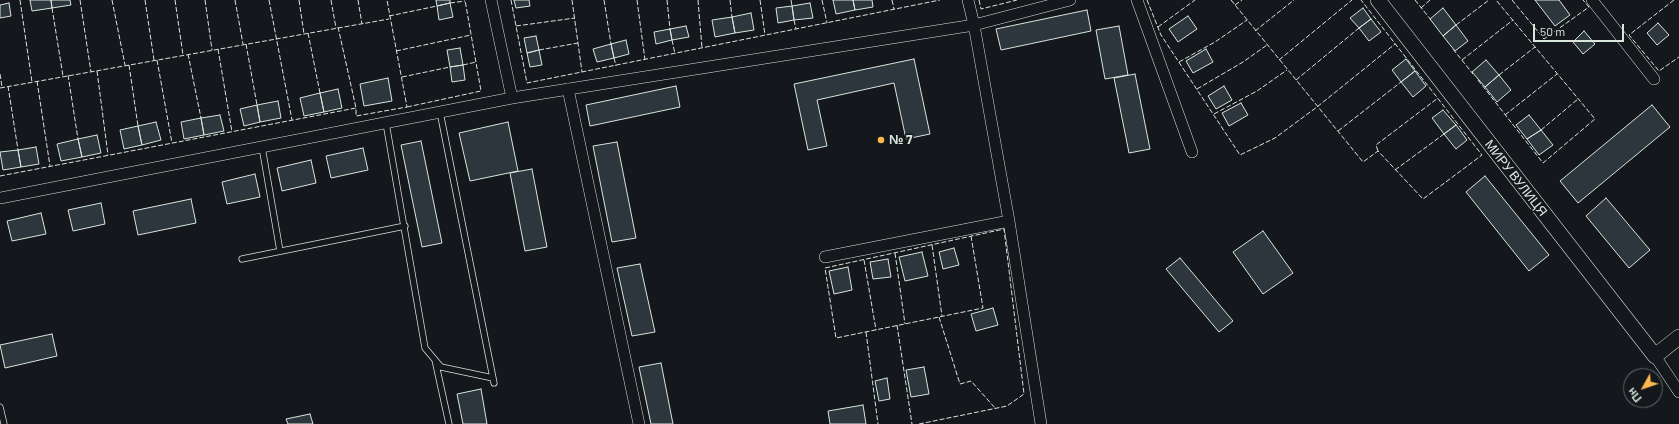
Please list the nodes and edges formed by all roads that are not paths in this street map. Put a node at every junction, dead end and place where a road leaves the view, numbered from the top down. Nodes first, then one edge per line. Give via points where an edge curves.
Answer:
1 (491, 0) edge
2 (968, 0) edge
3 (1070, 0) edge
4 (1137, 0) edge
5 (1378, 0) edge
6 (1592, 0) edge
7 (974, 25) junction
8 (1654, 79) dead end
9 (568, 89) junction
10 (512, 98) junction
11 (440, 112) junction
12 (386, 123) junction
13 (262, 147) junction
14 (1192, 152) dead end
15 (0, 198) edge
16 (1009, 221) junction
17 (405, 226) junction
18 (280, 251) junction
19 (825, 257) dead end
20 (242, 258) dead end
21 (1679, 337) edge
22 (1655, 356) junction
23 (435, 359) junction
24 (1679, 392) edge
25 (0, 407) edge
26 (4, 424) edge
27 (449, 424) edge
28 (639, 424) edge
29 (1041, 424) edge

1 - 10 street
2 - 7 street
3 - 7 street
4 - 14 street
5 - 22 main road, МИРУ ВУЛИЦЯ
6 - 8 street
7 - 9 street
7 - 16 street
9 - 10 street
9 - 28 street
10 - 11 street
11 - 12 street
11 - 23 lane via 493,380 441,367
12 - 13 street
12 - 17 lane
13 - 15 street
13 - 18 lane
16 - 19 street
16 - 29 street
17 - 18 lane
17 - 23 lane via 425,348
18 - 20 lane
21 - 22 main road
22 - 24 street
23 - 27 lane
25 - 26 lane

